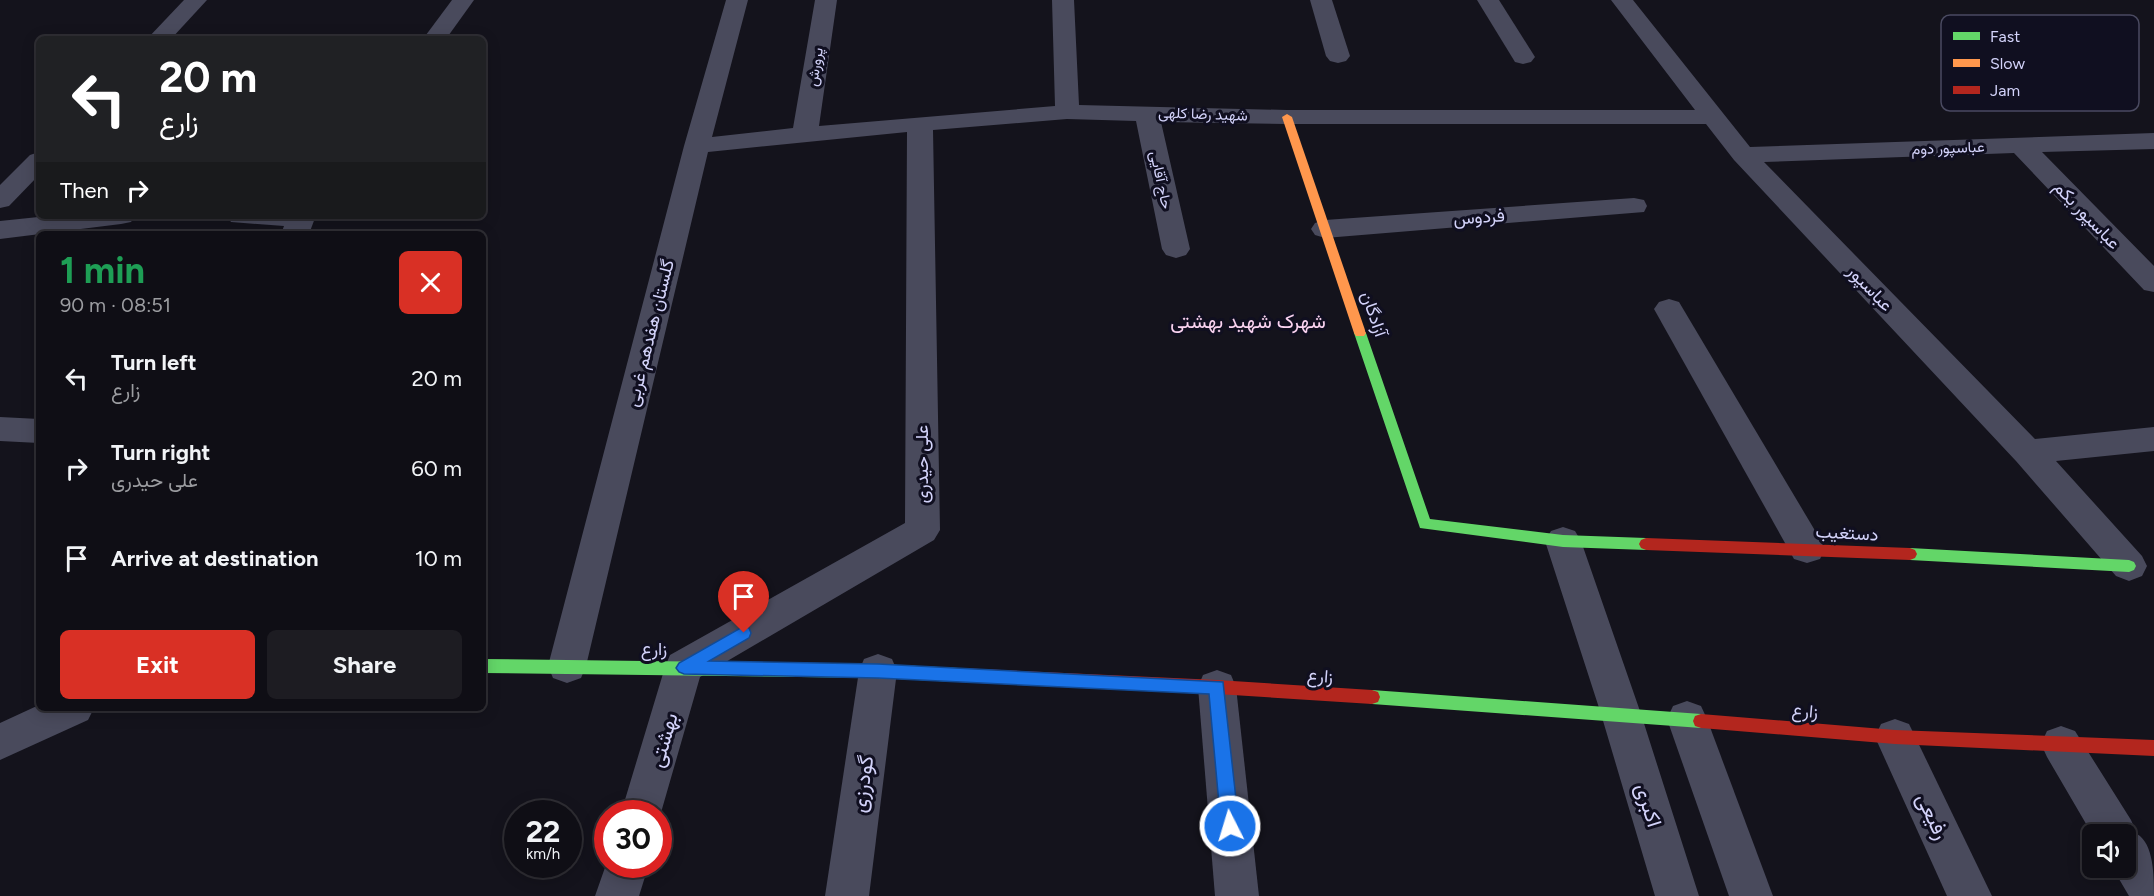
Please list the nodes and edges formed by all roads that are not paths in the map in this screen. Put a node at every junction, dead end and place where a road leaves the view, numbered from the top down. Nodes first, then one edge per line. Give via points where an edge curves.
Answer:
1 (196, 0) edge
2 (463, 0) edge
3 (737, 0) edge
4 (826, 0) edge
5 (1064, 0) edge
6 (1321, 0) edge
7 (1488, 0) edge
8 (1622, 0) edge
9 (161, 36) edge
10 (436, 36) edge
11 (1338, 56) dead end
12 (1523, 57) dead end
13 (1067, 112) junction
14 (1146, 112) junction
15 (1287, 117) junction
16 (1711, 117) junction
17 (920, 123) junction
18 (805, 135) junction
19 (2154, 141) edge
20 (697, 146) junction
21 (2021, 146) junction
22 (1743, 155) junction
23 (36, 163) edge
24 (0, 200) edge
25 (0, 206) edge
26 (1634, 206) dead end
27 (36, 207) edge
28 (95, 219) edge
29 (266, 219) edge
30 (299, 223) edge
31 (1325, 229) junction
32 (0, 230) edge
33 (1176, 249) dead end
34 (2154, 284) edge
35 (1669, 309) dead end
36 (0, 429) edge
37 (36, 431) edge
38 (2154, 440) edge
39 (2028, 452) junction
40 (1425, 524) joint
41 (1563, 541) junction
42 (1807, 549) junction
43 (2129, 566) joint
44 (486, 666) edge
45 (567, 666) junction
46 (684, 668) junction
47 (878, 671) junction
48 (1217, 687) junction
49 (67, 711) edge
50 (1622, 714) junction
51 (1687, 719) junction
52 (1895, 737) junction
53 (0, 742) edge
54 (2061, 744) junction
55 (2154, 748) edge
56 (646, 800) edge
57 (2109, 824) edge
58 (2136, 866) edge
59 (623, 878) edge
60 (617, 896) edge
61 (847, 896) edge
62 (1237, 896) edge
63 (1677, 896) edge
64 (1751, 896) edge
65 (1970, 896) edge
66 (2154, 896) edge

1 - 9 street
2 - 10 street
3 - 20 street, گلستان هفدهم غربی
4 - 18 street, پرورش
5 - 13 street
6 - 11 street
7 - 12 street
8 - 16 street, عباسپور
13 - 14 street, شهید رضا کلهی
13 - 17 street, شهید رضا کلهی
14 - 15 street, شهید رضا کلهی
14 - 33 street, حاج آقایی
15 - 16 street, شهید رضا کلهی
15 - 31 street, آزادگان
16 - 22 street, عباسپور
17 - 18 street, شهید رضا کلهی
17 - 46 street, علی حیدری via 922,530
18 - 20 street, شهید رضا کلهی
19 - 21 street, عباسپور دوم
20 - 45 street, گلستان هفدهم غربی
21 - 22 street, عباسپور دوم
21 - 34 street, عباسپور یکم
22 - 39 street, عباسپور
23 - 24 street
25 - 27 street
26 - 31 street, فردوس
28 - 32 street
29 - 30 street
31 - 40 street, آزادگان
35 - 42 street
36 - 37 street
38 - 39 street
39 - 43 street, عباسپور
40 - 41 street, دستغیب
41 - 42 street, دستغیب
41 - 50 street, اکبری
42 - 43 street, دستغیب
44 - 45 street, زارع
45 - 46 street, زارع
46 - 47 street, زارع
46 - 56 street, بهشتی
47 - 48 street, زارع
47 - 61 street, گودرزی
48 - 50 street, زارع
48 - 62 street
49 - 53 street
50 - 51 street, زارع
50 - 63 street, اکبری
51 - 52 street, زارع
51 - 64 street
52 - 54 street, زارع
52 - 65 street, رفیعی
54 - 55 street, زارع
54 - 57 street
58 - 66 street
59 - 60 street

